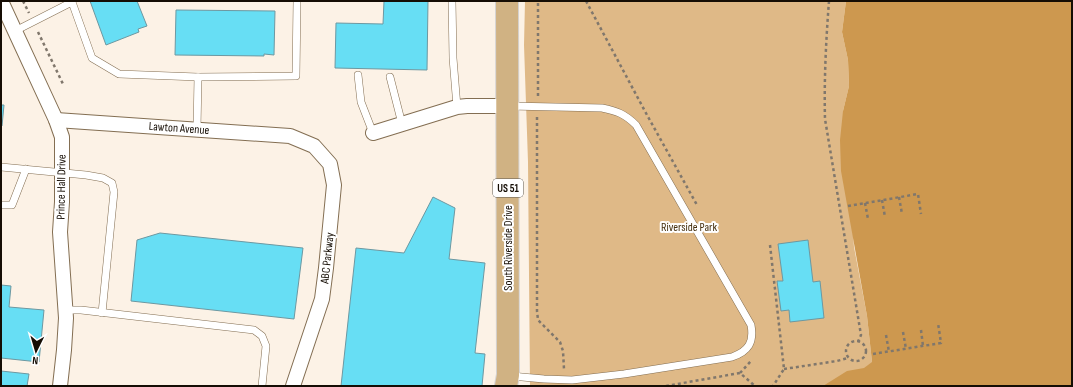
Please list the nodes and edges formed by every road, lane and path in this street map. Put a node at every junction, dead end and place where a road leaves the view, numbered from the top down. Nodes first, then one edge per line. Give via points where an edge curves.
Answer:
1 (1, 1) edge
2 (23, 1) edge
3 (297, 1) edge
4 (452, 1) edge
5 (507, 1) edge
6 (538, 1) edge
7 (829, 1) edge
8 (71, 2) edge
9 (33, 22) junction
10 (15, 31) junction
11 (358, 75) dead end
12 (198, 77) junction
13 (390, 77) dead end
14 (63, 84) dead end
15 (508, 106) junction
16 (538, 106) junction
17 (457, 107) junction
18 (56, 120) junction
19 (402, 124) junction
20 (197, 129) junction
21 (373, 133) joint
22 (300, 140) joint
23 (1, 167) edge
24 (26, 169) junction
25 (62, 172) junction
26 (899, 197) junction
27 (882, 200) junction
28 (865, 203) junction
29 (1, 205) edge
30 (848, 206) dead end
31 (902, 214) dead end
32 (921, 214) dead end
33 (885, 217) dead end
34 (868, 219) dead end
35 (770, 245) dead end
36 (66, 310) junction
37 (102, 313) junction
38 (938, 324) dead end
39 (920, 330) dead end
40 (903, 332) dead end
41 (886, 335) dead end
42 (858, 342) junction
43 (922, 346) junction
44 (906, 349) junction
45 (889, 352) junction
46 (873, 354) dead end
47 (848, 358) junction
48 (784, 369) junction
49 (564, 380) junction
50 (509, 382) edge
51 (60, 386) edge
52 (262, 386) edge
53 (293, 386) edge
54 (666, 386) edge
55 (755, 386) edge
56 (773, 386) edge

1 - 10 street, Prince Hall Drive
2 - 9 path
3 - 12 lane via 296,76
4 - 17 lane
5 - 15 main road, South Riverside Drive / US 51
6 - 16 path
7 - 42 path via 824,79 825,119 861,335
8 - 9 lane
8 - 12 lane via 92,58 105,66 119,74
9 - 10 lane
9 - 14 path
10 - 18 street, Prince Hall Drive
11 - 21 lane via 362,102
12 - 20 lane
13 - 19 lane
15 - 16 lane
15 - 17 street
15 - 50 main road, South Riverside Drive / US 51
16 - 49 path via 536,311 538,320 560,342 563,351
16 - 49 lane via 612,110 621,113 636,125 751,325 752,333 747,349 732,357 624,374
17 - 19 street
18 - 20 street, Lawton Avenue
18 - 25 street, Prince Hall Drive via 62,137
19 - 21 street
20 - 22 street, Lawton Avenue via 290,136
22 - 53 street, ABC Parkway via 314,146 330,164 334,185 322,299
23 - 24 lane
24 - 25 lane
24 - 29 lane via 12,205
25 - 36 street, Prince Hall Drive via 60,232
25 - 37 lane via 103,178 112,184 114,192
26 - 27 path
26 - 31 path
26 - 32 path via 918,194
27 - 28 path
27 - 33 path
28 - 30 path
28 - 34 path
35 - 48 path
36 - 37 lane
36 - 51 street, Prince Hall Drive
37 - 52 lane via 254,330 262,336 266,346
38 - 43 path via 941,343
39 - 43 path
40 - 44 path
41 - 45 path
42 - 47 path via 852,342 847,346
42 - 47 path via 865,349 863,358 857,361
43 - 44 path
44 - 45 path
45 - 46 path
47 - 48 path
48 - 56 path
49 - 50 lane
54 - 55 path via 740,373

